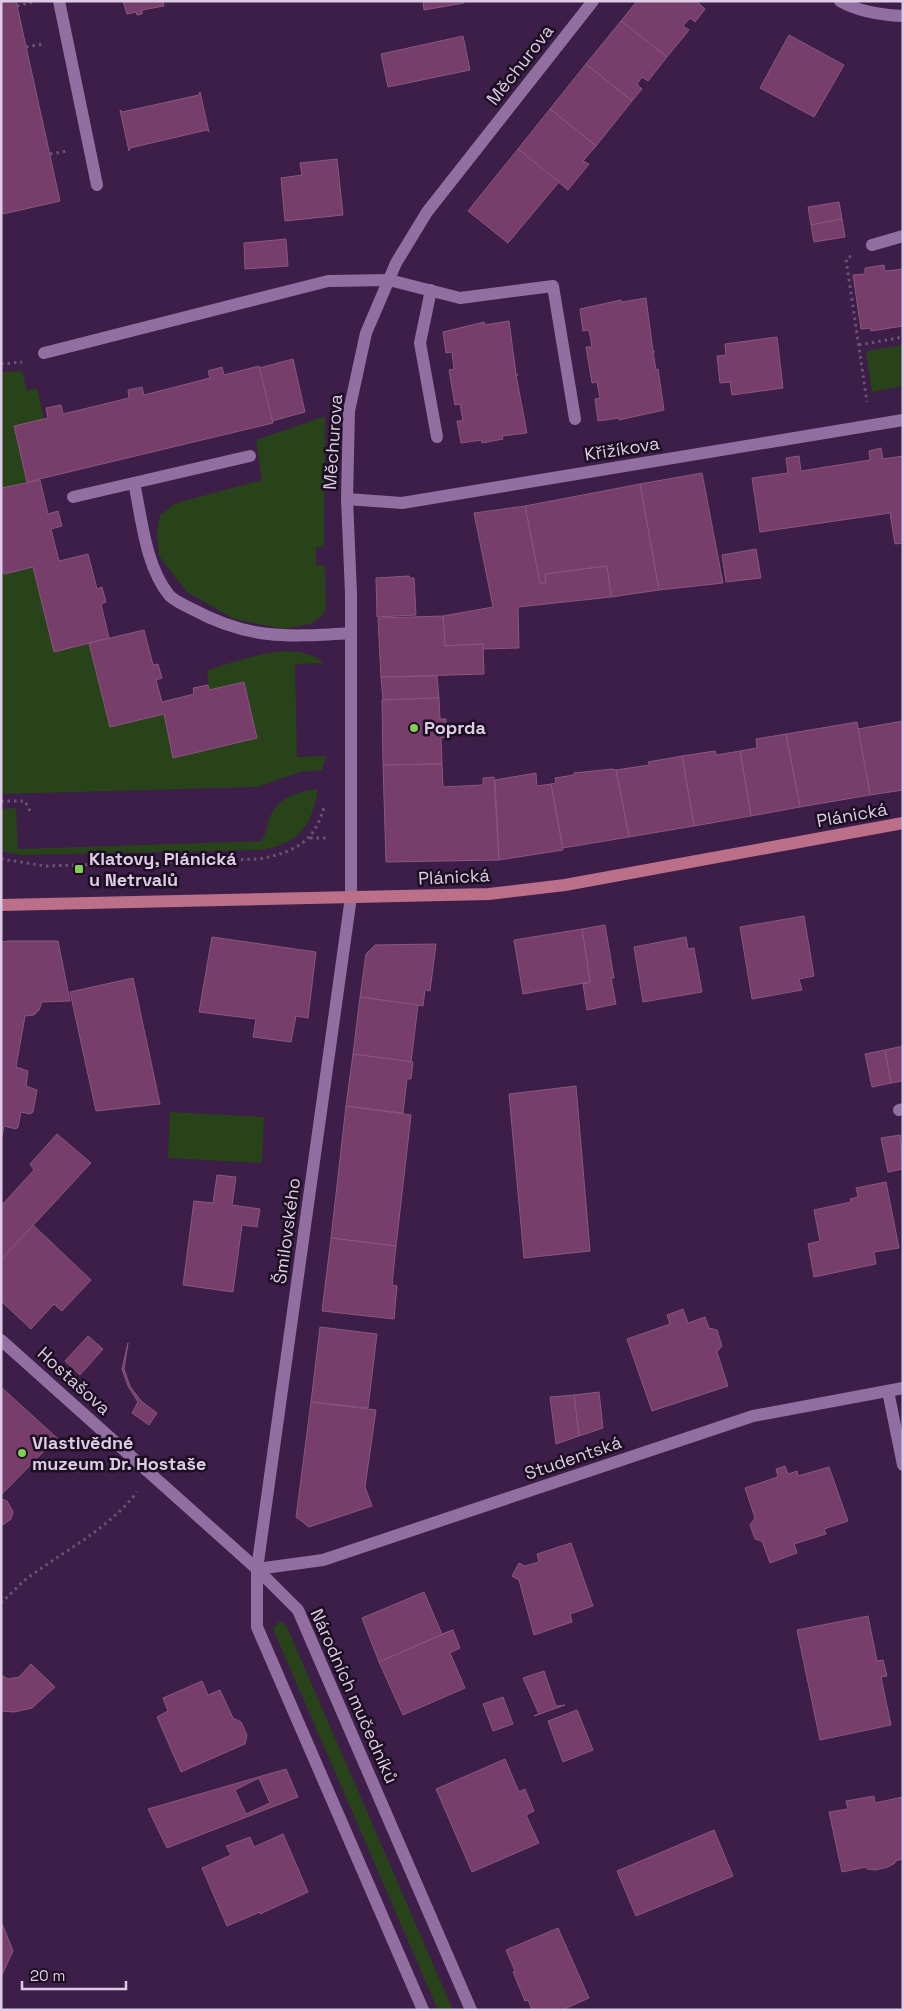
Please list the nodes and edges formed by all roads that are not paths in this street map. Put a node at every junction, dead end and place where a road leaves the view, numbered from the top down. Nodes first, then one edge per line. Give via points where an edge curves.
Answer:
1 (59, 1) edge
2 (593, 1) edge
3 (840, 1) edge
4 (903, 16) edge
5 (97, 185) dead end
6 (903, 236) edge
7 (872, 245) road end
8 (389, 280) junction
9 (431, 290) junction
10 (44, 354) dead end
11 (575, 419) dead end
12 (903, 420) edge
13 (437, 437) dead end
14 (250, 456) dead end
15 (134, 483) junction
16 (73, 497) dead end
17 (347, 499) junction
18 (351, 633) junction
19 (903, 823) edge
20 (351, 897) junction
21 (1, 905) edge
22 (1, 1340) edge
23 (903, 1388) edge
24 (888, 1391) junction
25 (903, 1465) edge
26 (258, 1568) junction
27 (423, 2010) edge
28 (471, 2010) edge

1 - 5 street
2 - 8 street, Měchurova via 427,212
3 - 4 street via 850,7
6 - 7 street
8 - 9 street
8 - 10 street via 328,281
8 - 17 street, Měchurova via 366,333 349,411
9 - 11 street via 460,298 553,286
9 - 13 street via 420,343
12 - 17 street, Křižíkova via 402,503
14 - 15 street
15 - 16 street
15 - 18 street via 152,562 170,596 211,619 252,633 298,636
17 - 18 street, Měchurova
18 - 20 street, Měchurova
19 - 20 main road, Plánická via 565,885 489,894
20 - 21 main road, Plánická
20 - 26 street, Šmilovského
22 - 26 street, Hostašova
23 - 24 street, Studentská
24 - 25 street
24 - 26 street, Studentská via 753,1416 323,1560
26 - 27 street via 258,1627
26 - 28 street, Národních mučedníků via 298,1610

